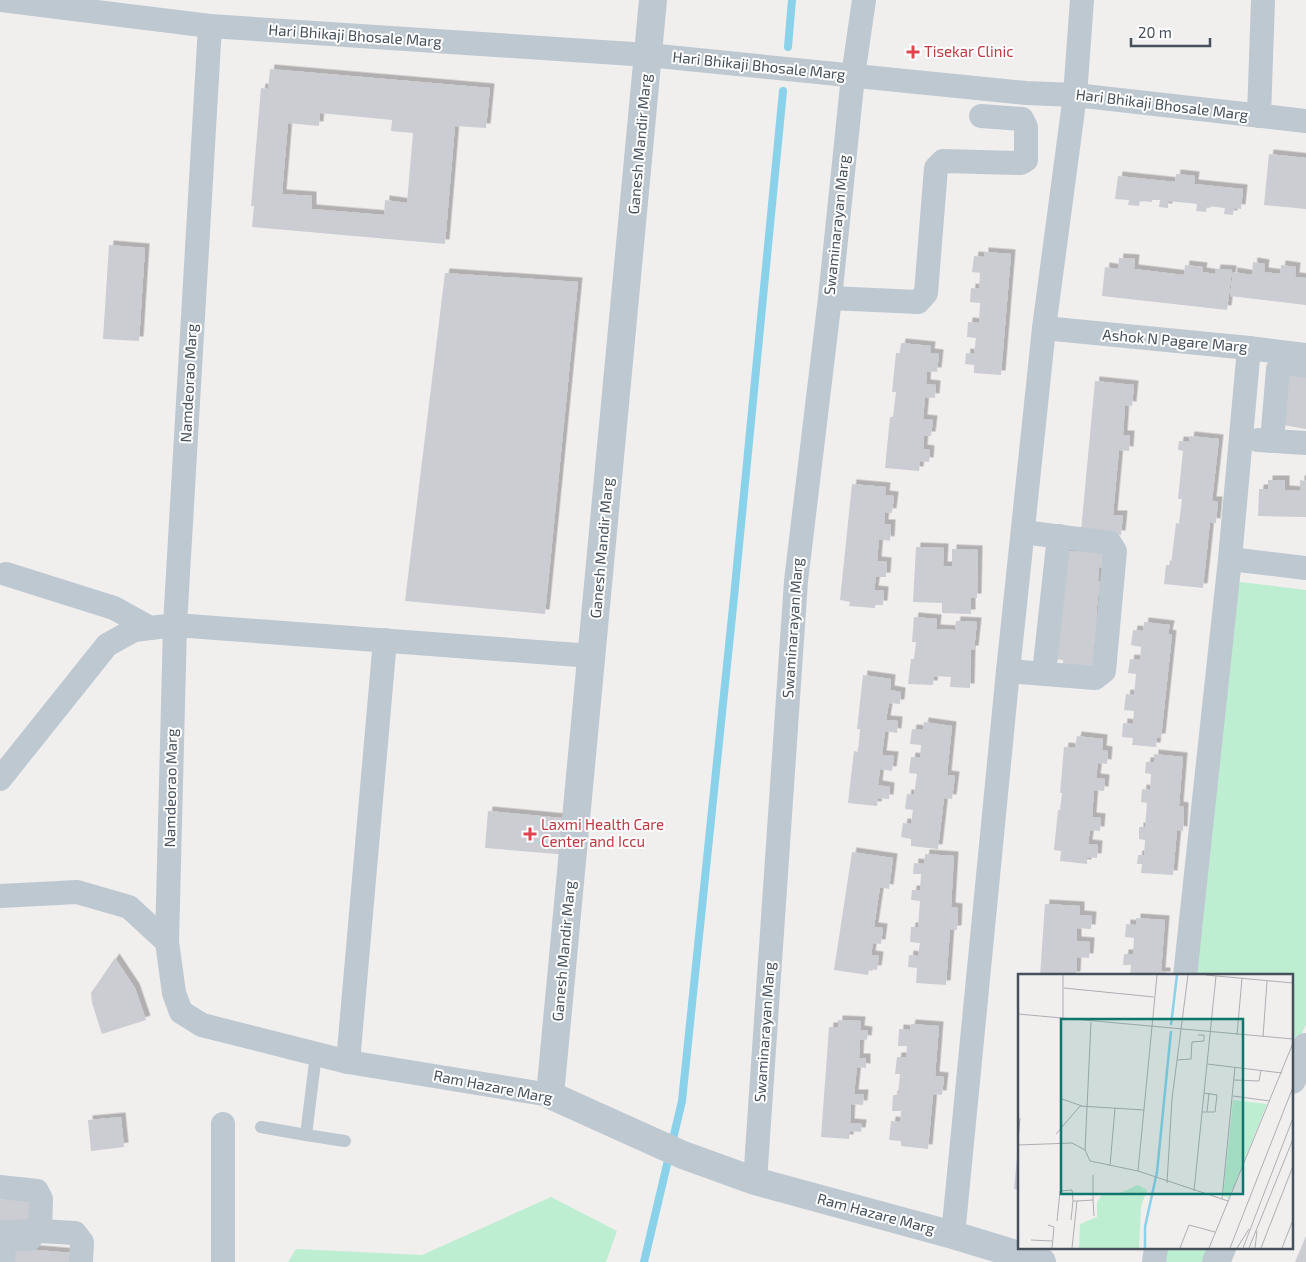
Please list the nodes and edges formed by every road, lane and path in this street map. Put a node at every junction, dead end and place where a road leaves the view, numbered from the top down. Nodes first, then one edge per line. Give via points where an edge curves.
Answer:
1 (653, 0) edge
2 (864, 0) edge
3 (1082, 0) edge
4 (1263, 0) edge
5 (8, 1) edge
6 (210, 26) junction
7 (648, 55) junction
8 (853, 76) junction
9 (1009, 92) junction
10 (1075, 95) junction
11 (981, 116) dead end
12 (1259, 116) junction
13 (1007, 118) junction
14 (1306, 121) edge
15 (830, 298) junction
16 (1044, 328) junction
17 (1249, 348) junction
18 (1306, 355) edge
19 (1306, 366) edge
20 (1244, 405) junction
21 (1274, 408) junction
22 (1241, 438) junction
23 (1272, 441) junction
24 (1306, 443) edge
25 (1023, 532) junction
26 (1058, 548) junction
27 (1020, 556) junction
28 (1230, 559) junction
29 (1306, 568) edge
30 (6, 574) dead end
31 (174, 625) junction
32 (150, 628) junction
33 (385, 640) junction
34 (592, 656) junction
35 (1009, 662) junction
36 (1046, 664) junction
37 (0, 779) edge
38 (0, 896) edge
39 (168, 942) junction
40 (1185, 974) edge
41 (1306, 1047) edge
42 (316, 1054) junction
43 (348, 1062) junction
44 (1294, 1075) edge
45 (550, 1095) junction
46 (223, 1124) dead end
47 (261, 1127) dead end
48 (306, 1135) junction
49 (345, 1141) dead end
50 (755, 1181) junction
51 (0, 1187) edge
52 (40, 1231) junction
53 (0, 1232) edge
54 (953, 1235) junction
55 (72, 1240) dead end
56 (1221, 1250) edge
57 (3, 1262) edge
58 (81, 1262) edge
59 (223, 1262) edge
60 (1042, 1262) edge
61 (1216, 1262) edge

1 - 7 street, Ganesh Mandir Marg
2 - 8 street, Swaminarayan Marg
3 - 10 street
4 - 12 street
5 - 6 street
6 - 7 street, Hari Bhikaji Bhosale Marg
6 - 31 street, Namdeorao Marg
7 - 8 street, Hari Bhikaji Bhosale Marg
7 - 34 street, Ganesh Mandir Marg
8 - 9 street, Hari Bhikaji Bhosale Marg
8 - 15 street, Swaminarayan Marg
9 - 10 street, Hari Bhikaji Bhosale Marg
9 - 13 street
10 - 12 street, Hari Bhikaji Bhosale Marg
10 - 16 street
11 - 13 street
12 - 14 street, Hari Bhikaji Bhosale Marg
13 - 15 street via 1022,119 1026,127 1026,160 1021,163 943,161 936,168 926,293 918,302
15 - 50 street, Swaminarayan Marg via 796,580
16 - 17 street, Ashok N Pagare Marg
16 - 25 street
17 - 18 street, Ashok N Pagare Marg
17 - 20 street
19 - 21 street via 1283,362 1278,370
20 - 21 street
20 - 22 street
21 - 23 street
22 - 23 street
22 - 28 street
23 - 24 street
25 - 26 street
25 - 27 street
26 - 27 street
26 - 36 street
26 - 36 street via 1110,543 1115,551 1104,671 1095,678
27 - 35 street
28 - 29 street
28 - 40 street
30 - 32 street via 114,608
31 - 32 street
31 - 33 street
31 - 39 street, Namdeorao Marg
32 - 37 street via 134,630 107,645
33 - 34 street
33 - 43 street
34 - 45 street, Ganesh Mandir Marg
35 - 36 street
35 - 54 street
38 - 39 street via 77,892 129,906
39 - 42 street, Ram Hazare Marg via 174,993 181,1012 202,1025
41 - 44 street
42 - 43 street, Ram Hazare Marg
42 - 48 lane
43 - 45 street, Ram Hazare Marg
45 - 50 street, Ram Hazare Marg via 683,1155
46 - 59 street
47 - 48 lane
48 - 49 lane
50 - 54 street, Ram Hazare Marg
51 - 52 street via 37,1190 41,1199
52 - 53 street
52 - 58 street via 75,1233 82,1242
54 - 60 street, Ram Hazare Marg
55 - 57 street via 10,1239 4,1246
56 - 61 street

